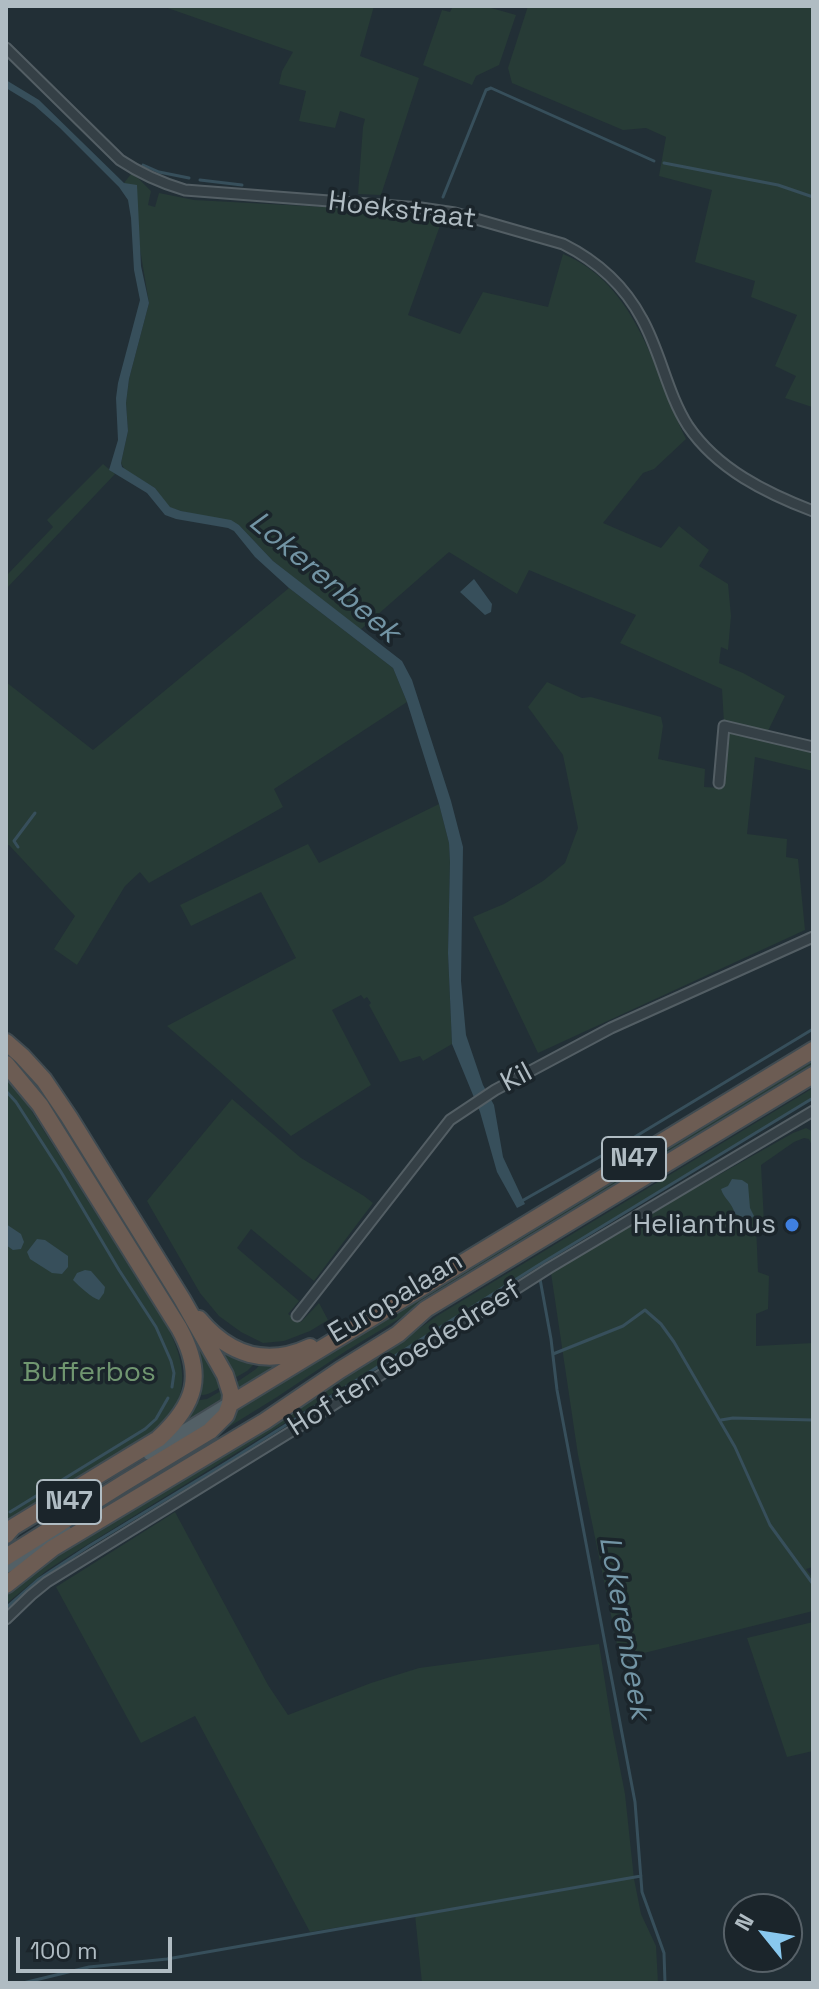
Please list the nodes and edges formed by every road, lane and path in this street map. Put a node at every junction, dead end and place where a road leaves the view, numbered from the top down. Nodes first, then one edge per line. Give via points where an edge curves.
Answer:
1 (6, 48) edge
2 (813, 511) edge
3 (813, 747) edge
4 (719, 783) dead end
5 (813, 937) edge
6 (6, 1042) edge
7 (813, 1050) edge
8 (6, 1064) edge
9 (813, 1075) edge
10 (813, 1111) edge
11 (182, 1299) junction
12 (426, 1309) junction
13 (297, 1316) dead end
14 (335, 1341) junction
15 (230, 1404) junction
16 (6, 1537) edge
17 (6, 1557) edge
18 (6, 1566) edge
19 (6, 1585) edge
20 (6, 1619) edge

1 - 2 street, Hoekstraat via 120,160 157,182 185,190 447,211 579,252 621,286 643,320 687,424 708,450 759,487
3 - 4 street via 724,726
5 - 13 street, Kil via 611,1028 450,1120
6 - 11 highway via 44,1080
7 - 14 highway, Europalaan / N47
8 - 16 highway via 40,1105 170,1314 188,1344 193,1367 185,1410 167,1431 13,1527
9 - 12 highway, Europalaan / N47
10 - 20 street, Hof ten Goededreef via 549,1268 47,1582
11 - 14 highway via 210,1332 244,1353 278,1357
11 - 15 highway via 225,1375
12 - 18 main road, Europalaan / N47 via 183,1463
12 - 19 highway via 398,1334 61,1543
14 - 15 highway, Europalaan / N47
15 - 16 main road, Europalaan / N47
15 - 17 highway via 210,1431

